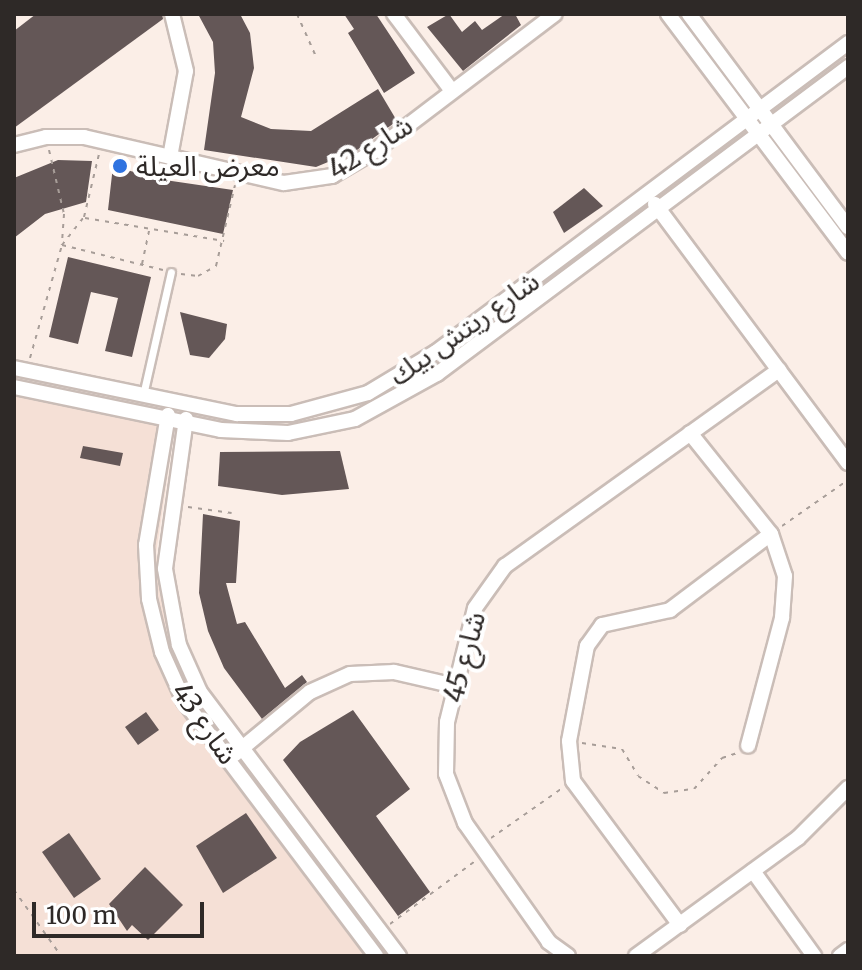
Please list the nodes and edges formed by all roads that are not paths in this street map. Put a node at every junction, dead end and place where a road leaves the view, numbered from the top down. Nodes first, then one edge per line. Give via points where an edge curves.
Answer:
1 (172, 14) edge
2 (394, 14) edge
3 (555, 14) edge
4 (668, 14) edge
5 (689, 14) edge
6 (537, 19) edge
7 (848, 43) edge
8 (848, 67) edge
9 (452, 91) junction
10 (760, 108) junction
11 (746, 119) junction
12 (772, 125) junction
13 (758, 134) junction
14 (14, 145) edge
15 (170, 157) junction
16 (648, 194) junction
17 (659, 209) junction
18 (848, 227) edge
19 (848, 253) edge
20 (171, 272) road end
21 (20, 370) edge
22 (779, 370) junction
23 (14, 387) edge
24 (143, 395) junction
25 (171, 403) junction
26 (188, 406) junction
27 (167, 421) junction
28 (184, 425) junction
29 (690, 433) junction
30 (848, 463) edge
31 (771, 534) junction
32 (455, 686) junction
33 (748, 746) road end
34 (242, 748) junction
35 (229, 758) junction
36 (848, 788) edge
37 (753, 871) junction
38 (680, 925) junction
39 (848, 950) edge
40 (376, 956) edge
41 (399, 956) edge
42 (568, 956) edge
43 (636, 956) edge
44 (814, 956) edge
45 (840, 956) edge

1 - 15 street via 186,71
2 - 9 street
3 - 6 street, شارع 42
4 - 11 street
5 - 10 street
6 - 9 street, شارع 42
7 - 10 street, شارع ريتش بيك
8 - 12 street, شارع ريتش بيك
9 - 15 street, شارع 42 via 332,176 284,183
10 - 11 street, شارع ريتش بيك
10 - 12 street
11 - 13 street
11 - 16 street, شارع ريتش بيك
12 - 13 street, شارع ريتش بيك
12 - 18 street
13 - 17 street, شارع ريتش بيك
13 - 19 street
14 - 15 street, شارع 42 via 46,137
16 - 17 street
16 - 26 street, شارع ريتش بيك via 436,352 368,393 291,414
17 - 22 street
17 - 28 street, شارع ريتش بيك via 387,405 288,433
20 - 24 lane
21 - 24 street, شارع ريتش بيك
22 - 29 street, شارع 45
22 - 30 street
23 - 27 street, شارع ريتش بيك
24 - 25 street, شارع ريتش بيك
25 - 26 street, شارع ريتش بيك
25 - 27 street, شارع 43
26 - 28 street, شارع 43
27 - 28 street, شارع ريتش بيك
27 - 35 street, شارع 43 via 149,518 149,599 172,677
28 - 34 street, شارع 43 via 165,569 175,633 200,692
29 - 31 street
29 - 32 street, شارع 45 via 505,566 475,608
31 - 33 street via 785,597
31 - 38 street via 670,610 602,625 592,634 569,741 573,781
32 - 34 street via 394,672 350,674 310,692
32 - 42 street, شارع 45 via 446,774 483,850 549,942
34 - 35 street
34 - 41 street, شارع 43
35 - 40 street, شارع 43
36 - 37 street via 816,823
37 - 38 street
37 - 44 street
38 - 43 street
39 - 45 street

